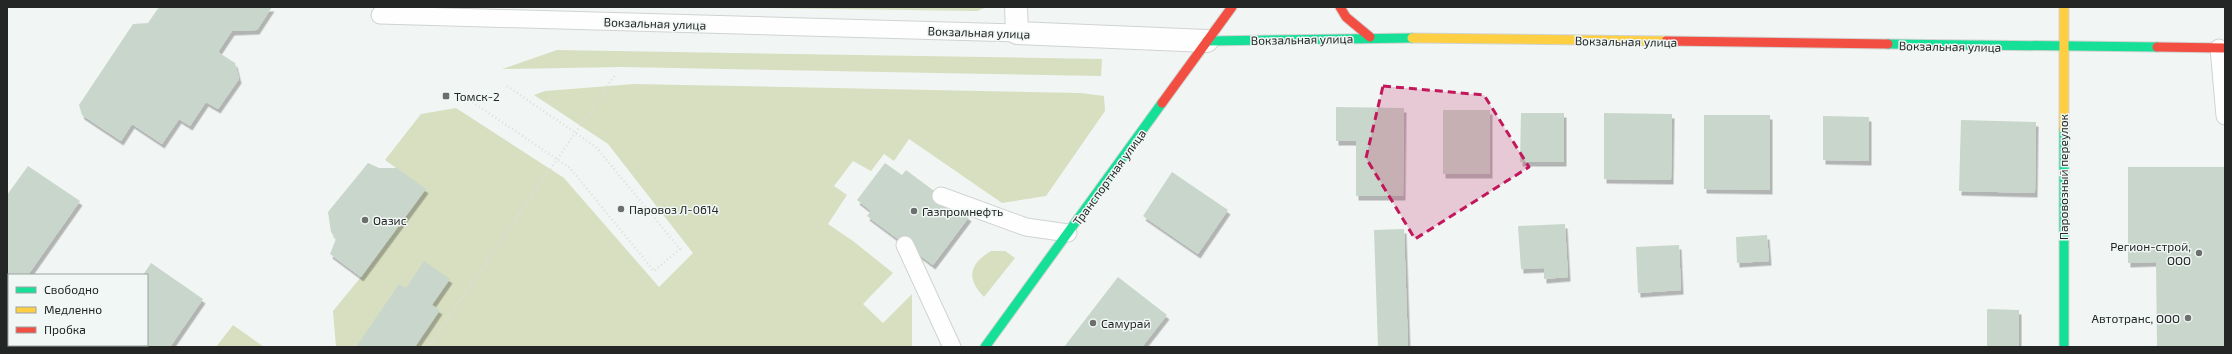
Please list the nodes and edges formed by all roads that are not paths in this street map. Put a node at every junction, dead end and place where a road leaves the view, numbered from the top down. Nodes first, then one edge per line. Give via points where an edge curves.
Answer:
1 (1016, 7) edge
2 (1232, 7) edge
3 (1340, 7) edge
4 (2064, 7) edge
5 (380, 15) dead end
6 (1017, 32) junction
7 (1370, 37) junction
8 (1207, 41) junction
9 (2064, 47) junction
10 (2222, 48) edge
11 (2225, 116) edge
12 (941, 196) dead end
13 (1068, 234) junction
14 (905, 245) dead end
15 (952, 347) edge
16 (985, 347) edge
17 (2064, 347) edge

1 - 6 street
2 - 8 main road, Транспортная улица
3 - 7 main road via 1346,17
4 - 9 main road, Паровозный переулок
5 - 6 lane, Вокзальная улица
6 - 8 street, Вокзальная улица
7 - 8 main road, Вокзальная улица
7 - 9 main road, Вокзальная улица
8 - 13 main road, Транспортная улица
9 - 10 main road, Вокзальная улица
9 - 17 main road, Паровозный переулок
10 - 11 lane
12 - 13 lane via 1026,227
13 - 16 main road, Транспортная улица
14 - 15 lane

